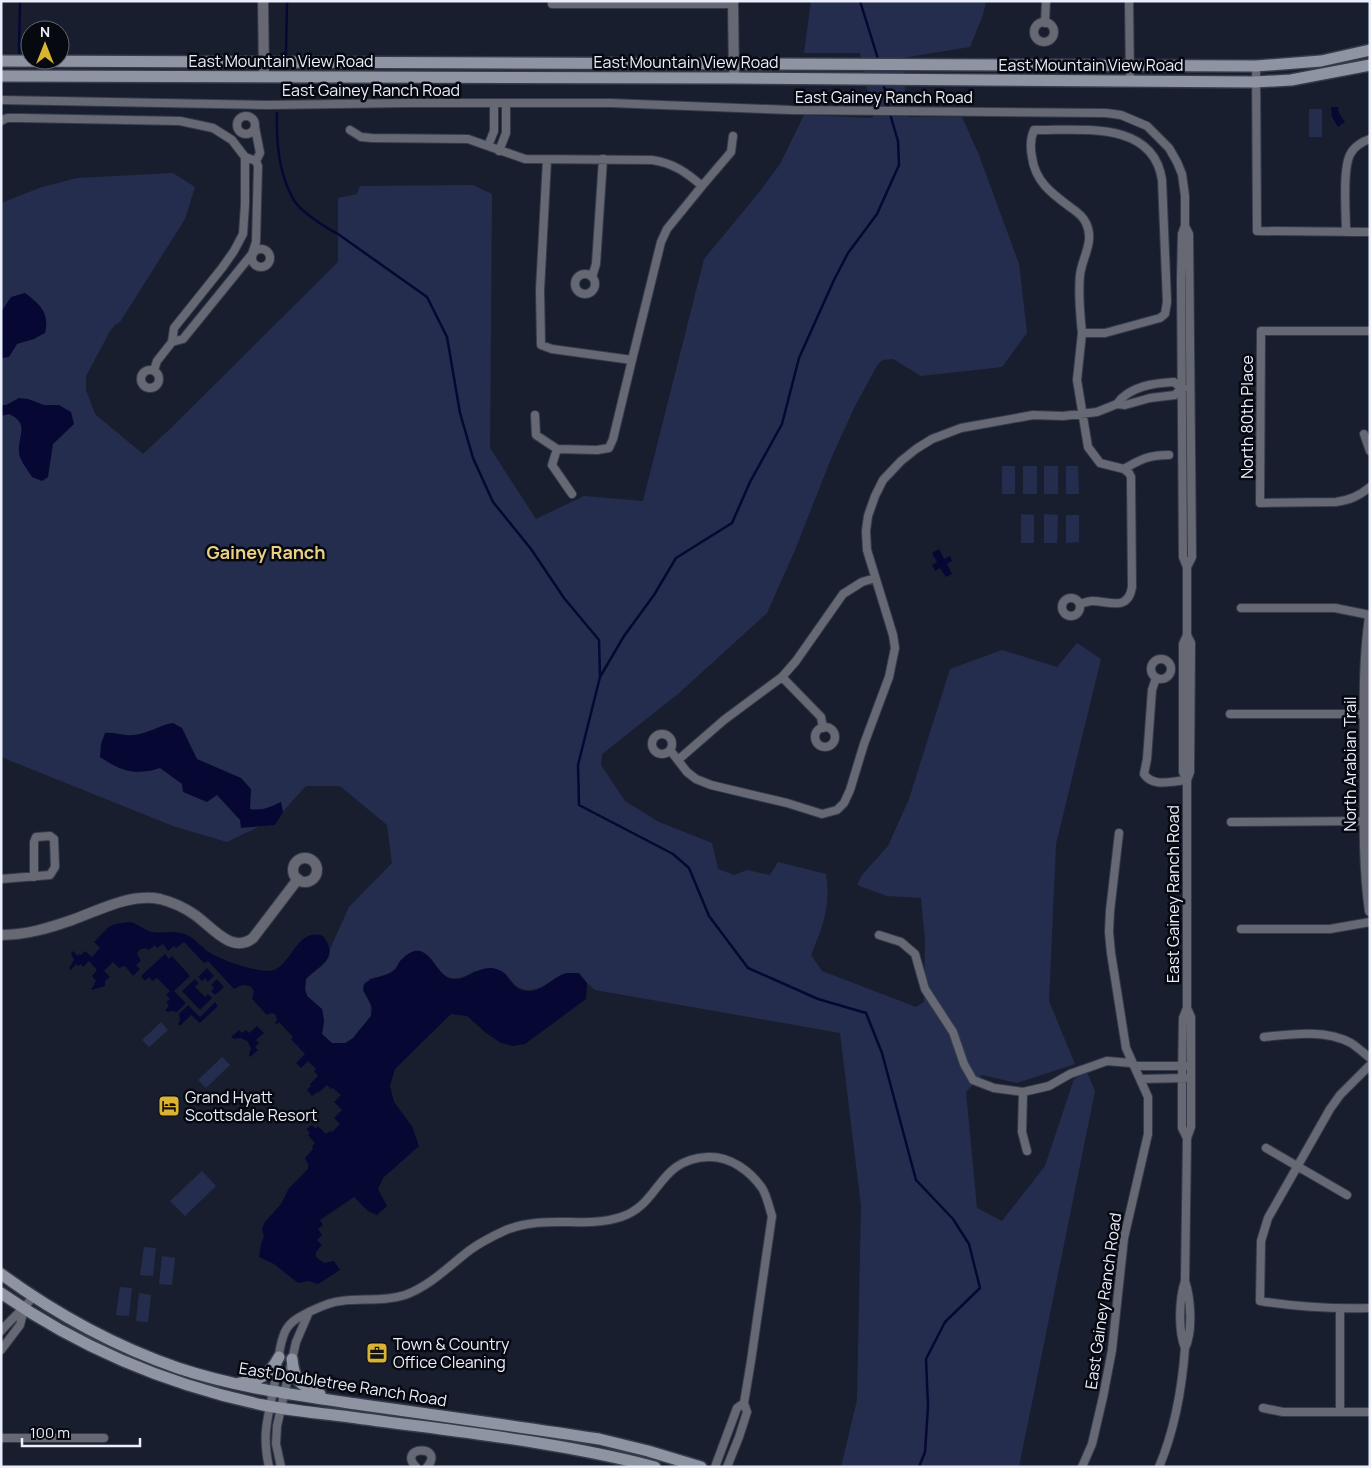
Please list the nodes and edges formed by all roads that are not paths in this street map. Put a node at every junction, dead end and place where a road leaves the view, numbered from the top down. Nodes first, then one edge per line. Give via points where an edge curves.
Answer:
1 (263, 1) edge
2 (1046, 1) edge
3 (1129, 1) edge
4 (552, 2) edge
5 (733, 2) edge
6 (1045, 22) dead end
7 (1370, 50) edge
8 (1, 61) edge
9 (264, 62) junction
10 (734, 64) junction
11 (1370, 65) edge
12 (1130, 66) junction
13 (1256, 66) junction
14 (1, 76) edge
15 (264, 77) junction
16 (734, 78) junction
17 (1130, 81) junction
18 (1255, 82) junction
19 (1, 100) edge
20 (494, 103) junction
21 (506, 103) junction
22 (247, 104) junction
23 (247, 116) junction
24 (1, 121) edge
25 (255, 127) junction
26 (350, 130) dead end
27 (240, 132) junction
28 (732, 136) dead end
29 (1370, 139) edge
30 (232, 140) junction
31 (488, 146) junction
32 (499, 150) junction
33 (245, 157) junction
34 (603, 159) junction
35 (547, 160) junction
36 (256, 161) junction
37 (702, 186) junction
38 (245, 201) junction
39 (257, 201) junction
40 (1346, 232) junction
41 (1370, 232) edge
42 (234, 251) junction
43 (250, 257) junction
44 (592, 277) dead end
45 (206, 288) junction
46 (216, 299) junction
47 (1370, 332) edge
48 (1082, 333) junction
49 (172, 342) junction
50 (632, 360) junction
51 (154, 370) dead end
52 (1185, 388) junction
53 (1117, 404) junction
54 (1082, 414) junction
55 (536, 415) dead end
56 (1364, 434) dead end
57 (557, 449) junction
58 (1370, 451) edge
59 (1169, 455) dead end
60 (1124, 469) junction
61 (1370, 487) edge
62 (572, 494) dead end
63 (875, 578) junction
64 (1080, 604) dead end
65 (1241, 608) dead end
66 (1370, 616) edge
67 (782, 677) junction
68 (1156, 678) dead end
69 (1230, 714) dead end
70 (1366, 714) junction
71 (823, 728) dead end
72 (670, 750) dead end
73 (678, 760) junction
74 (1368, 778) edge
75 (1187, 780) junction
76 (1365, 821) junction
77 (1232, 822) dead end
78 (1119, 833) dead end
79 (34, 877) junction
80 (298, 879) dead end
81 (1, 880) edge
82 (1370, 911) edge
83 (1370, 922) edge
84 (1241, 929) dead end
85 (1, 935) edge
86 (879, 935) dead end
87 (1264, 1037) dead end
88 (1370, 1058) edge
89 (1133, 1064) junction
90 (1370, 1065) edge
91 (1187, 1066) junction
92 (1186, 1078) junction
93 (1140, 1079) junction
94 (1022, 1092) junction
95 (1266, 1148) dead end
96 (1027, 1151) dead end
97 (1297, 1167) junction
98 (1347, 1195) dead end
99 (1, 1274) edge
100 (1, 1293) edge
101 (33, 1297) junction
102 (1370, 1308) edge
103 (24, 1309) junction
104 (1340, 1309) junction
105 (310, 1312) junction
106 (1, 1332) edge
107 (1, 1350) edge
108 (279, 1357) junction
109 (292, 1359) junction
110 (234, 1384) junction
111 (279, 1393) junction
112 (333, 1400) junction
113 (744, 1403) junction
114 (275, 1407) junction
115 (1263, 1408) dead end
116 (1340, 1412) junction
117 (1370, 1412) edge
118 (1, 1438) edge
119 (104, 1438) dead end
120 (278, 1455) junction
121 (267, 1457) junction
122 (269, 1467) edge
123 (281, 1467) edge
124 (416, 1467) edge
125 (427, 1467) edge
126 (655, 1467) edge
127 (701, 1467) edge
128 (715, 1467) edge
129 (727, 1467) edge
130 (1082, 1467) edge
131 (1159, 1467) edge

1 - 9 street
2 - 6 street
3 - 12 street
4 - 5 street
5 - 10 street
7 - 13 main road, East Mountain View Road via 1321,61
8 - 9 main road, East Mountain View Road
9 - 10 main road, East Mountain View Road
9 - 15 street
10 - 12 main road, East Mountain View Road
10 - 16 street
11 - 18 main road, East Mountain View Road via 1291,80
12 - 13 main road, East Mountain View Road
12 - 17 street
13 - 18 street
14 - 15 main road, East Mountain View Road
15 - 16 main road, East Mountain View Road
16 - 17 main road, East Mountain View Road
17 - 18 main road, East Mountain View Road
18 - 40 street via 1257,231
19 - 22 street, East Gainey Ranch Road
20 - 21 street, East Gainey Ranch Road
20 - 22 street, East Gainey Ranch Road
20 - 31 street via 494,131
21 - 32 street via 506,133
21 - 52 street, East Gainey Ranch Road via 1121,114 1148,126 1169,148 1182,174 1185,226 1190,234
22 - 23 street
23 - 25 street via 254,121
23 - 27 street via 237,121
24 - 30 street via 21,118 180,121 213,128
25 - 27 street via 249,134
25 - 36 street via 260,152
26 - 31 street via 361,137 457,137
27 - 30 street
28 - 37 street via 731,152
29 - 40 street via 1351,151 1346,162
30 - 33 street
31 - 32 street
32 - 35 street via 517,158
33 - 36 street
33 - 38 street
34 - 35 street
34 - 37 street via 665,162
34 - 44 street via 596,264
35 - 50 street via 540,290 541,345
36 - 39 street
37 - 50 street via 661,242
38 - 39 street
38 - 42 street via 243,234
39 - 43 street via 256,242
40 - 41 street
42 - 43 street
42 - 45 street
43 - 46 street
45 - 46 street
45 - 49 street via 174,328
46 - 49 street via 183,339
47 - 61 street, North 80th Place via 1261,331 1260,503 1348,501
48 - 48 street via 1105,332 1165,314 1168,302 1161,172 1158,163 1140,143 1112,131 1034,130 1030,146 1037,175 1049,191 1079,213 1090,233 1080,272
48 - 54 street via 1077,380
49 - 51 street
50 - 57 street via 609,448
52 - 53 street via 1175,395
52 - 53 street via 1174,382 1146,386 1122,396
52 - 75 street, East Gainey Ranch Road via 1192,557 1187,567 1187,635 1183,644 1187,717 1183,772
53 - 54 street
54 - 60 street via 1088,447 1100,463
54 - 63 street via 1033,415 961,428 916,449 891,470 872,503 866,538
55 - 57 street via 536,435
56 - 58 street
57 - 62 street via 552,465
59 - 60 street via 1141,458
60 - 64 street via 1131,478 1130,595 1120,603 1090,601
63 - 67 street via 843,594
63 - 73 street via 893,635 893,662 850,790 837,810 822,814 712,785 696,779
65 - 66 street via 1335,608
66 - 70 street, North Arabian Trail via 1366,652
67 - 71 street via 821,717
67 - 73 street via 724,720
68 - 75 street, East Gainey Ranch Road via 1144,774 1156,783
69 - 70 street
70 - 74 street, North Arabian Trail
72 - 73 street
74 - 76 street, North Arabian Trail
75 - 91 street, East Gainey Ranch Road via 1187,1008 1191,1016
76 - 77 street
76 - 82 street, North Arabian Trail
78 - 89 street, East Gainey Ranch Road via 1110,932 1126,1048
79 - 79 street via 34,842 36,837 50,836 54,838 55,867 50,875
79 - 81 street
80 - 85 street via 253,938 245,943 229,941 177,905 159,899 139,898 56,926 29,933
83 - 84 street via 1330,929
86 - 94 street via 901,942 915,954 925,990 953,1032 973,1080 994,1088
87 - 88 street via 1325,1035 1351,1043
89 - 91 street
89 - 93 street, East Gainey Ranch Road
89 - 94 street via 1107,1061 1070,1074 1049,1086
90 - 97 street via 1340,1095
91 - 92 street, East Gainey Ranch Road
92 - 93 street
92 - 131 street, East Gainey Ranch Road via 1191,1127 1187,1138 1185,1281 1189,1292 1189,1339 1176,1414
93 - 130 street, East Gainey Ranch Road via 1148,1097 1148,1134 1124,1238 1104,1397 1092,1444
94 - 96 street via 1022,1132
95 - 97 street
97 - 98 street
97 - 104 street via 1264,1228 1260,1301
99 - 101 main road, East Doubletree Ranch Road
100 - 103 main road, East Doubletree Ranch Road
101 - 103 street
101 - 110 main road, East Doubletree Ranch Road via 77,1324 136,1352
102 - 104 street
103 - 106 street
103 - 107 street via 20,1325
103 - 114 main road, East Doubletree Ranch Road via 82,1342 140,1369 199,1389
104 - 116 street
105 - 108 street via 286,1328
105 - 109 street
105 - 113 street via 342,1300 383,1300 407,1294 433,1280 488,1238 527,1224 544,1221 598,1222 623,1216 641,1206 678,1165 693,1159 718,1158 740,1166 751,1175 762,1189 772,1216
108 - 110 main road via 264,1377
108 - 111 street
109 - 111 street
109 - 112 main road via 299,1383
110 - 111 main road, East Doubletree Ranch Road
111 - 112 main road, East Doubletree Ranch Road
111 - 114 street
111 - 114 street
112 - 127 main road, East Doubletree Ranch Road via 599,1440
113 - 128 street via 737,1408
113 - 129 street via 747,1412
114 - 120 street
114 - 121 street via 264,1438
114 - 126 main road, East Doubletree Ranch Road via 560,1447
115 - 116 street via 1283,1412
116 - 117 street
118 - 119 street
120 - 121 street
120 - 123 street
121 - 122 street
124 - 125 street via 412,1457 421,1449 431,1456

